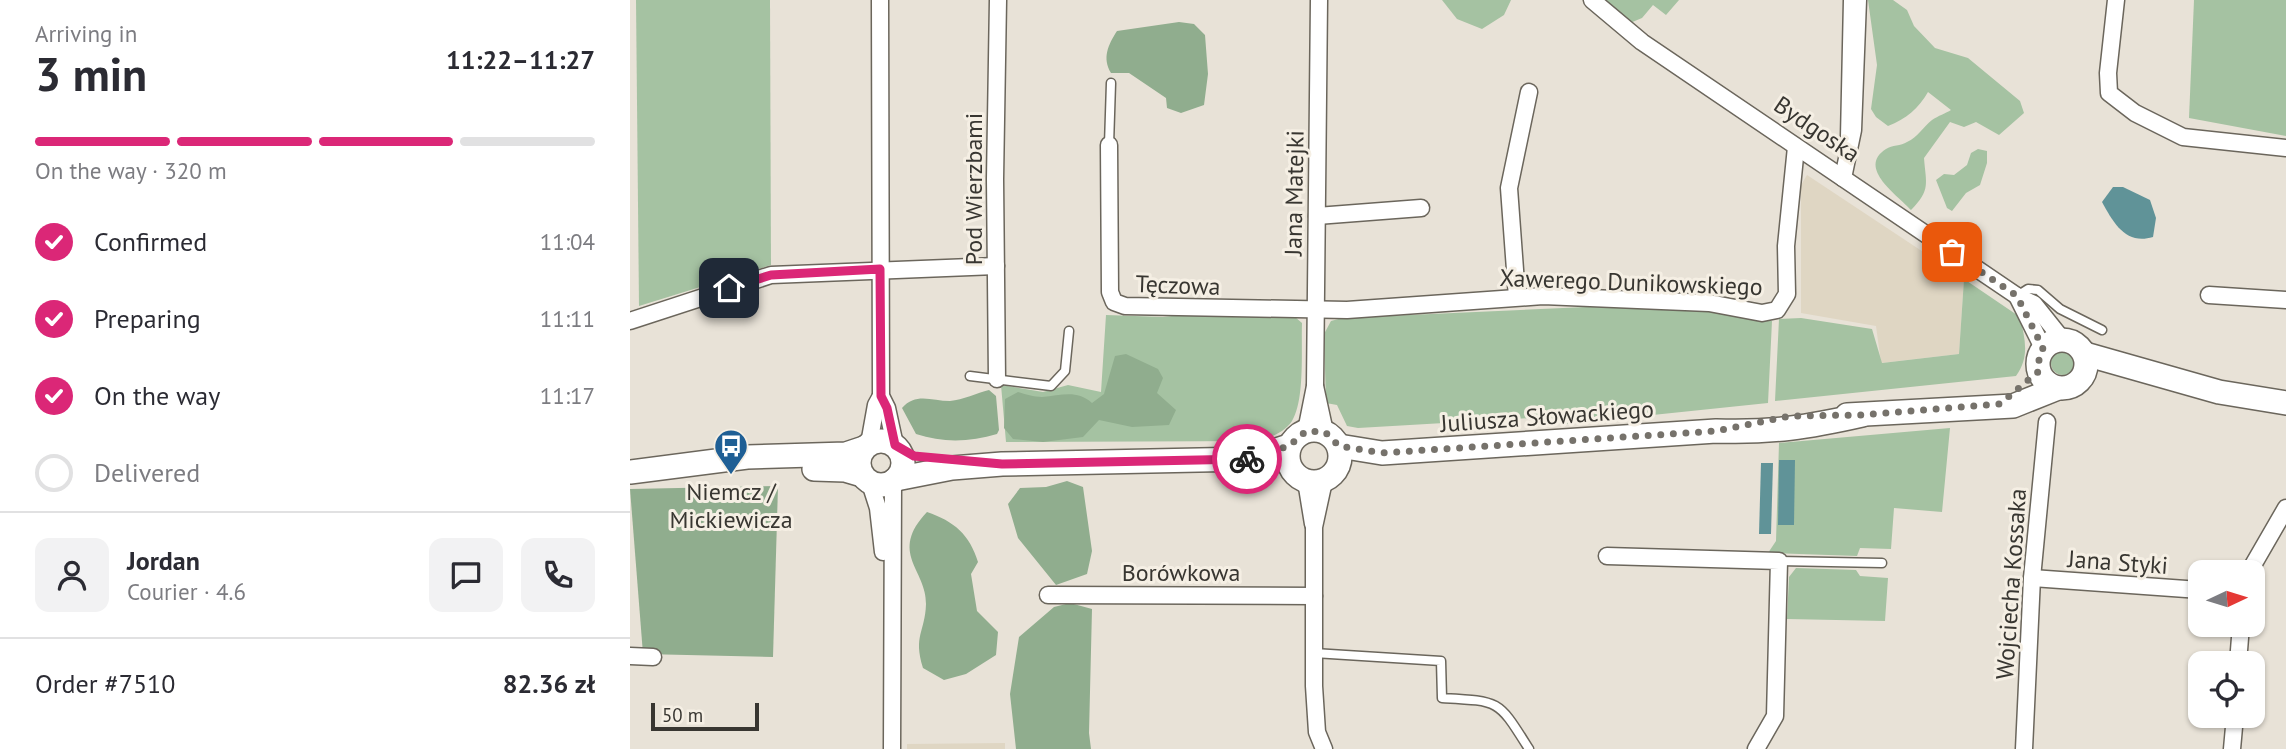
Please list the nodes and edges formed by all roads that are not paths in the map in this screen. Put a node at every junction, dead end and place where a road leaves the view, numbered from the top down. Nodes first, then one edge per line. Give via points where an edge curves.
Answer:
1 (880, 0) edge
2 (998, 0) edge
3 (1320, 0) edge
4 (1592, 0) edge
5 (1848, 0) edge
6 (1858, 0) edge
7 (2116, 0) edge
8 (1111, 83) dead end
9 (1529, 92) dead end
10 (1109, 145) joint
11 (1796, 147) junction
12 (2286, 148) edge
13 (1838, 175) junction
14 (1421, 208) dead end
15 (1317, 216) junction
16 (996, 267) junction
17 (880, 269) junction
18 (2209, 295) dead end
19 (2017, 296) junction
20 (1517, 297) junction
21 (2286, 299) edge
22 (1315, 310) junction
23 (630, 321) edge
24 (2102, 330) dead end
25 (1069, 331) dead end
26 (2048, 353) junction
27 (2084, 366) junction
28 (971, 376) dead end
29 (998, 379) junction
30 (2058, 388) junction
31 (881, 396) junction
32 (2286, 403) edge
33 (2000, 404) junction
34 (2047, 422) dead end
35 (866, 446) junction
36 (897, 447) junction
37 (1315, 456) junction
38 (710, 462) junction
39 (1002, 464) junction
40 (630, 472) edge
41 (866, 479) junction
42 (895, 481) junction
43 (2286, 508) edge
44 (1607, 556) dead end
45 (2256, 560) edge
46 (1779, 561) junction
47 (1882, 564) dead end
48 (2032, 578) junction
49 (2188, 589) edge
50 (1048, 595) dead end
51 (1314, 596) junction
52 (892, 624) junction
53 (1314, 653) junction
54 (630, 656) edge
55 (653, 657) dead end
56 (2234, 728) edge
57 (892, 749) edge
58 (1324, 749) edge
59 (1529, 749) edge
60 (1756, 749) edge
61 (2024, 749) edge
62 (2232, 749) edge

1 - 17 street
2 - 16 street, Pod Wierzbami
3 - 15 street, Jana Matejki
4 - 11 street, Bydgoska via 1642,42
5 - 13 lane via 1845,151
6 - 13 street via 1853,130
7 - 12 street via 2109,93 2134,113 2183,137
8 - 10 lane
9 - 20 street via 1509,188
10 - 22 street, Tęczowa via 1109,276 1114,302
11 - 13 street, Bydgoska
11 - 20 street, Xawerego Dunikowskiego via 1786,246 1787,293 1777,310 1762,313 1709,303
13 - 19 street, Bydgoska
14 - 15 street
15 - 22 street, Jana Matejki
16 - 17 street
16 - 29 street, Pod Wierzbami
17 - 23 street via 755,278
17 - 31 street
18 - 21 street
19 - 24 lane via 2028,289 2038,290 2060,309
19 - 26 street, Bydgoska
20 - 22 street, Xawerego Dunikowskiego
22 - 37 street, Jana Matejki
25 - 29 lane via 1068,361 1060,380 1044,387
26 - 27 street via 2076,343
26 - 30 street via 2043,379
26 - 33 street
27 - 30 street via 2074,385
27 - 32 street via 2149,374
28 - 29 lane
30 - 33 street, Juliusza Słowackiego via 2023,404
31 - 35 street
31 - 36 street
33 - 37 street, Juliusza Słowackiego via 1773,418 1716,431 1382,453 1361,464
34 - 48 street, Wojciecha Kossaka
35 - 36 street via 881,440
35 - 38 street via 846,454
35 - 41 street via 858,463
36 - 39 street, Juliusza Słowackiego via 914,456
36 - 42 street via 903,463
37 - 39 street, Juliusza Słowackiego
37 - 51 street, Jana Matejki
38 - 40 street
38 - 41 street via 845,471
39 - 42 street, Juliusza Słowackiego via 952,468
41 - 42 street via 880,486
41 - 52 street via 881,530
42 - 52 street
43 - 45 street
44 - 46 street
46 - 47 lane
46 - 60 street via 1776,704 1770,729
48 - 49 street, Jana Styki
48 - 61 street, Wojciecha Kossaka
50 - 51 street, Borówkowa
51 - 53 street, Jana Matejki
52 - 57 street
53 - 58 street, Jana Matejki via 1317,732
53 - 59 lane via 1441,661 1442,698 1489,700 1503,708
54 - 55 street
56 - 62 street

